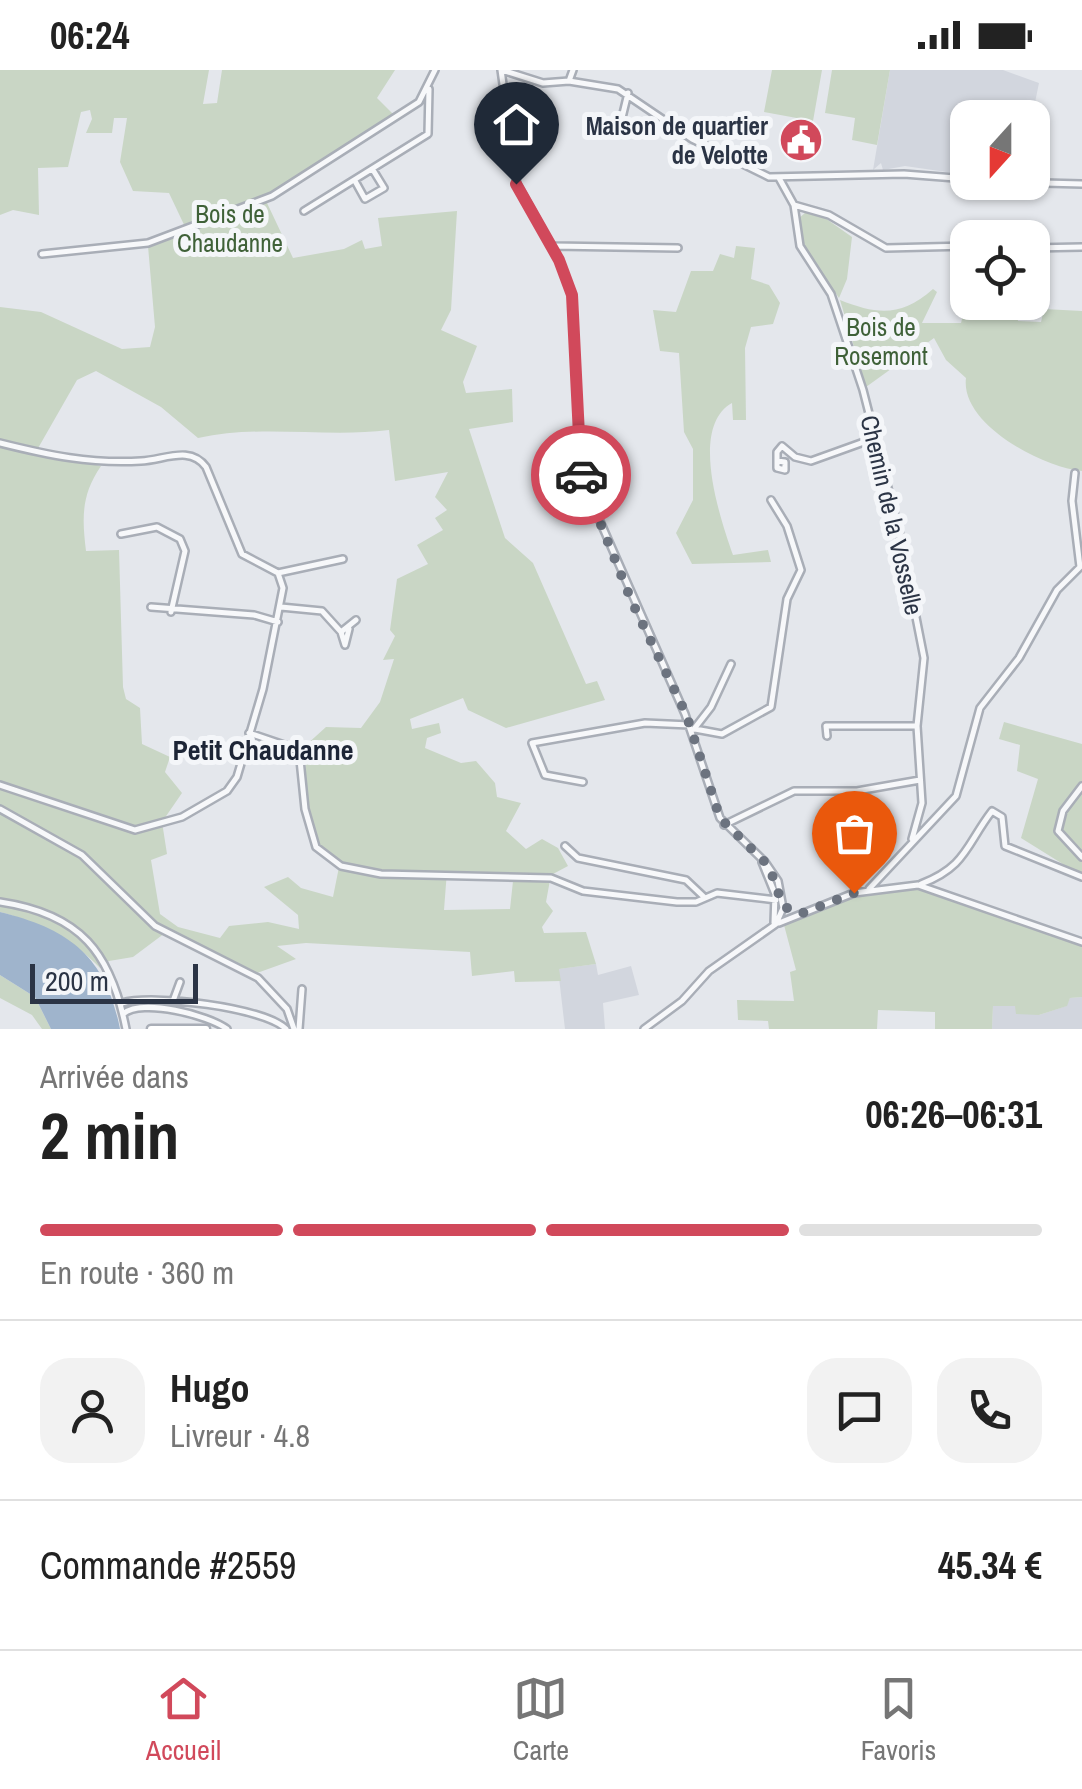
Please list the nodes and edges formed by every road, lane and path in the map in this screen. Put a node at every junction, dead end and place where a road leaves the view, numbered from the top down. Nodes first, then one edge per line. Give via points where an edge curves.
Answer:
1 (435, 70) edge
2 (501, 70) edge
3 (572, 70) edge
4 (568, 81) junction
5 (428, 86) junction
6 (628, 93) junction
7 (620, 126) dead end
8 (374, 170) junction
9 (779, 178) junction
10 (950, 178) edge
11 (355, 182) junction
12 (1050, 183) edge
13 (1082, 184) edge
14 (794, 206) junction
15 (304, 211) dead end
16 (950, 246) edge
17 (552, 247) junction
18 (1082, 247) edge
19 (678, 248) dead end
20 (1050, 248) edge
21 (42, 254) dead end
22 (876, 438) junction
23 (0, 444) edge
24 (777, 461) dead end
25 (1075, 472) dead end
26 (771, 500) dead end
27 (121, 534) dead end
28 (343, 559) dead end
29 (278, 572) junction
30 (151, 607) dead end
31 (281, 608) junction
32 (171, 612) junction
33 (356, 620) dead end
34 (278, 622) junction
35 (349, 629) junction
36 (341, 632) junction
37 (731, 664) dead end
38 (917, 726) junction
39 (692, 728) junction
40 (249, 733) junction
41 (827, 736) dead end
42 (920, 780) junction
43 (583, 782) dead end
44 (0, 786) edge
45 (1082, 786) edge
46 (0, 809) edge
47 (724, 825) junction
48 (912, 839) junction
49 (565, 846) dead end
50 (758, 855) junction
51 (1082, 857) edge
52 (1082, 877) edge
53 (918, 885) junction
54 (869, 889) junction
55 (704, 897) junction
56 (776, 900) junction
57 (0, 902) edge
58 (783, 906) junction
59 (800, 914) junction
60 (774, 926) junction
61 (1082, 942) edge
62 (180, 982) dead end
63 (302, 989) dead end
64 (173, 1001) junction
65 (122, 1004) junction
66 (123, 1014) junction
67 (155, 1028) edge
68 (126, 1029) edge
69 (206, 1029) edge
70 (227, 1029) edge
71 (286, 1029) edge
72 (297, 1029) edge
73 (644, 1029) edge

1 - 5 street
2 - 4 street via 543,83
2 - 17 street via 516,184
3 - 4 street
4 - 6 street
5 - 8 street via 428,134
5 - 21 street via 412,107 272,196 148,243
6 - 7 street
6 - 9 street via 692,139
8 - 11 street
8 - 11 street via 384,188 366,199
9 - 10 street
9 - 14 street, Chemin de la Vosselle
11 - 15 street
12 - 13 street
14 - 16 street via 828,216 886,248
14 - 22 street, Chemin de la Vosselle via 800,246 834,302
17 - 19 street
17 - 39 street via 576,316 581,473
18 - 20 street
22 - 24 street via 811,461 782,446
22 - 38 street, Chemin de la Vosselle via 924,658
23 - 29 street via 84,462 191,455 206,467 242,554
25 - 48 street via 1080,567 1057,590 1019,658 980,708 956,796
26 - 39 street via 788,526 801,570 787,600 770,707 722,734
27 - 32 street via 157,527 180,538 185,551
28 - 29 street
29 - 31 street
30 - 32 street
31 - 34 street
31 - 36 street via 320,610
32 - 34 street
33 - 35 street
34 - 40 street
35 - 36 street
35 - 36 street via 347,646
37 - 39 street
38 - 41 street via 826,726
38 - 42 street, Chemin de la Vosselle
39 - 43 street via 645,723 532,744 545,775
39 - 47 street
40 - 44 street via 233,786 182,817 136,830
40 - 55 street via 299,750 304,809 316,847 341,866 381,874 552,878 583,891 677,902
42 - 47 street via 856,791 794,791
42 - 48 street, Chemin de la Vosselle via 922,803
45 - 51 street via 1062,812 1058,830
46 - 72 street via 82,855 155,926 258,978
47 - 50 street
48 - 54 street
49 - 55 street via 578,858 686,880
50 - 56 street
50 - 58 street via 778,882
52 - 53 street via 1005,846 1002,817 992,811 969,852 946,873
53 - 54 street
53 - 61 street
54 - 59 street
55 - 56 street
56 - 60 street
57 - 65 street via 76,929 105,959
58 - 59 street
58 - 60 street
59 - 60 street
60 - 73 street via 708,971
62 - 64 street
63 - 72 street
64 - 65 street
64 - 71 street via 256,1014
65 - 66 street
66 - 68 street
66 - 70 street via 137,1007 198,1015
67 - 69 main road

